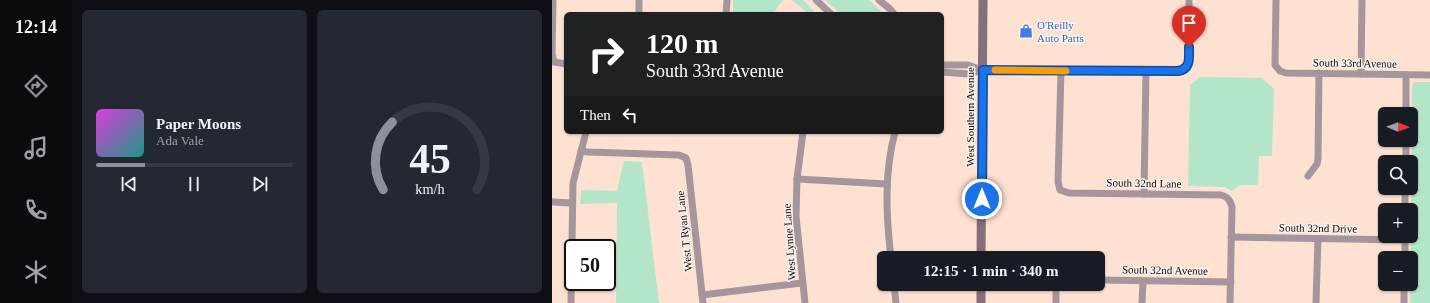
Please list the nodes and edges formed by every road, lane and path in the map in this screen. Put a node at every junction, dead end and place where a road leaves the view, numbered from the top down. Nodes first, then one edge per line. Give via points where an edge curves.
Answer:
1 (553, 0) edge
2 (639, 0) edge
3 (727, 0) edge
4 (816, 0) edge
5 (879, 0) edge
6 (983, 0) edge
7 (1189, 0) edge
8 (1276, 0) edge
9 (1362, 0) edge
10 (639, 12) edge
11 (726, 12) edge
12 (829, 12) edge
13 (893, 12) edge
14 (552, 54) edge
15 (552, 54) edge
16 (564, 64) edge
17 (944, 65) edge
18 (983, 70) junction
19 (1061, 71) junction
20 (1146, 71) junction
21 (944, 72) edge
22 (1319, 73) junction
23 (1360, 74) junction
24 (1406, 75) junction
25 (1430, 76) edge
26 (1406, 107) edge
27 (585, 134) edge
28 (804, 134) edge
29 (894, 134) edge
30 (581, 151) junction
31 (1308, 176) dead end
32 (797, 179) junction
33 (887, 184) junction
34 (1144, 194) junction
35 (552, 202) edge
36 (572, 203) junction
37 (1231, 237) junction
38 (1378, 238) edge
39 (1318, 239) junction
40 (890, 251) edge
41 (981, 251) edge
42 (1105, 280) edge
43 (1142, 280) junction
44 (1231, 282) junction
45 (802, 283) junction
46 (895, 291) edge
47 (981, 291) edge
48 (1056, 291) edge
49 (1404, 291) edge
50 (702, 295) junction
51 (571, 303) edge
52 (703, 303) edge
53 (805, 303) edge
54 (896, 303) edge
55 (981, 303) edge
56 (1056, 303) edge
57 (1142, 303) edge
58 (1230, 303) edge
59 (1316, 303) edge
60 (1404, 303) edge

1 - 14 street
2 - 10 street
3 - 11 street
4 - 12 street
5 - 13 street
6 - 18 main road, West Southern Avenue
7 - 20 street via 1189,62 1185,69
8 - 22 street, South 33rd Avenue via 1275,65 1286,73
9 - 23 street
15 - 16 street via 554,62
17 - 18 street via 968,65
18 - 19 street
18 - 21 street via 968,74
18 - 41 main road, West Southern Avenue
19 - 20 street
19 - 34 street, South 32nd Lane via 1058,182 1060,190 1069,193
20 - 34 street
22 - 23 street, South 33rd Avenue
22 - 31 street via 1318,159
23 - 24 street, South 33rd Avenue
24 - 25 street, South 33rd Avenue
24 - 26 street
27 - 30 street
28 - 32 street, West Lynne Lane
29 - 33 street
30 - 36 street via 573,183
30 - 50 street, West T Ryan Lane via 679,154 686,158
32 - 33 street
32 - 45 street, West Lynne Lane via 796,216
33 - 40 street
34 - 37 street, South 32nd Lane via 1221,195 1228,198 1232,207
35 - 36 street
36 - 51 street
37 - 39 street, South 32nd Drive
37 - 44 street
38 - 39 street, South 32nd Drive
39 - 59 street
42 - 43 street, South 32nd Avenue
43 - 44 street, South 32nd Avenue
43 - 57 street
44 - 58 street
45 - 50 street
45 - 53 street, West Lynne Lane
46 - 54 street
47 - 55 main road
48 - 56 street
49 - 60 street
50 - 52 street, West T Ryan Lane

